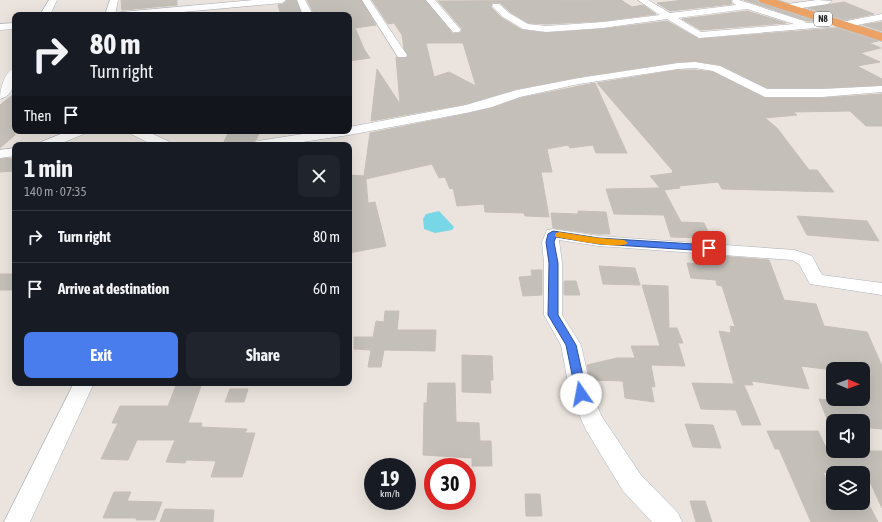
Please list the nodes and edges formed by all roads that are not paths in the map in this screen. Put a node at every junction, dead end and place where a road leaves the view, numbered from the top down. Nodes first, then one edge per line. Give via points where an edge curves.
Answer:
1 (53, 0) edge
2 (114, 0) edge
3 (282, 0) edge
4 (301, 0) edge
5 (366, 0) edge
6 (430, 0) edge
7 (642, 0) edge
8 (728, 0) edge
9 (764, 0) edge
10 (827, 0) edge
11 (241, 2) edge
12 (182, 4) edge
13 (496, 6) dead end
14 (747, 6) junction
15 (788, 7) junction
16 (47, 12) edge
17 (111, 12) edge
18 (138, 12) edge
19 (243, 12) edge
20 (307, 12) edge
21 (668, 16) junction
22 (882, 17) edge
23 (840, 24) junction
24 (12, 26) edge
25 (810, 26) junction
26 (0, 27) edge
27 (456, 30) dead end
28 (882, 37) edge
29 (402, 56) dead end
30 (12, 76) edge
31 (882, 89) edge
32 (2, 94) edge
33 (352, 130) edge
34 (72, 134) edge
35 (142, 134) edge
36 (329, 134) edge
37 (53, 142) edge
38 (156, 142) edge
39 (277, 142) edge
40 (12, 152) edge
41 (0, 154) edge
42 (882, 289) edge
43 (83, 386) edge
44 (17, 522) edge
45 (669, 522) edge

1 - 16 street
2 - 17 street
3 - 11 street
4 - 20 street
5 - 29 street
6 - 27 street
7 - 21 street
8 - 14 street
9 - 15 highway, N8
10 - 15 street
11 - 12 street
11 - 19 street
12 - 18 street
13 - 21 street via 506,15 531,28 582,27
14 - 21 street
14 - 25 street
15 - 23 highway, N8
21 - 25 street via 699,36
22 - 23 street
23 - 25 street
23 - 28 highway, N8
24 - 26 street
30 - 32 street
31 - 33 street via 765,93 716,68 678,66 579,80 466,109
34 - 37 street
35 - 38 street
36 - 39 street
40 - 41 street
42 - 45 street via 816,280 806,260 795,255 599,241 553,234 550,242 553,263 553,315 571,345 581,394 594,423 632,483
43 - 44 street

